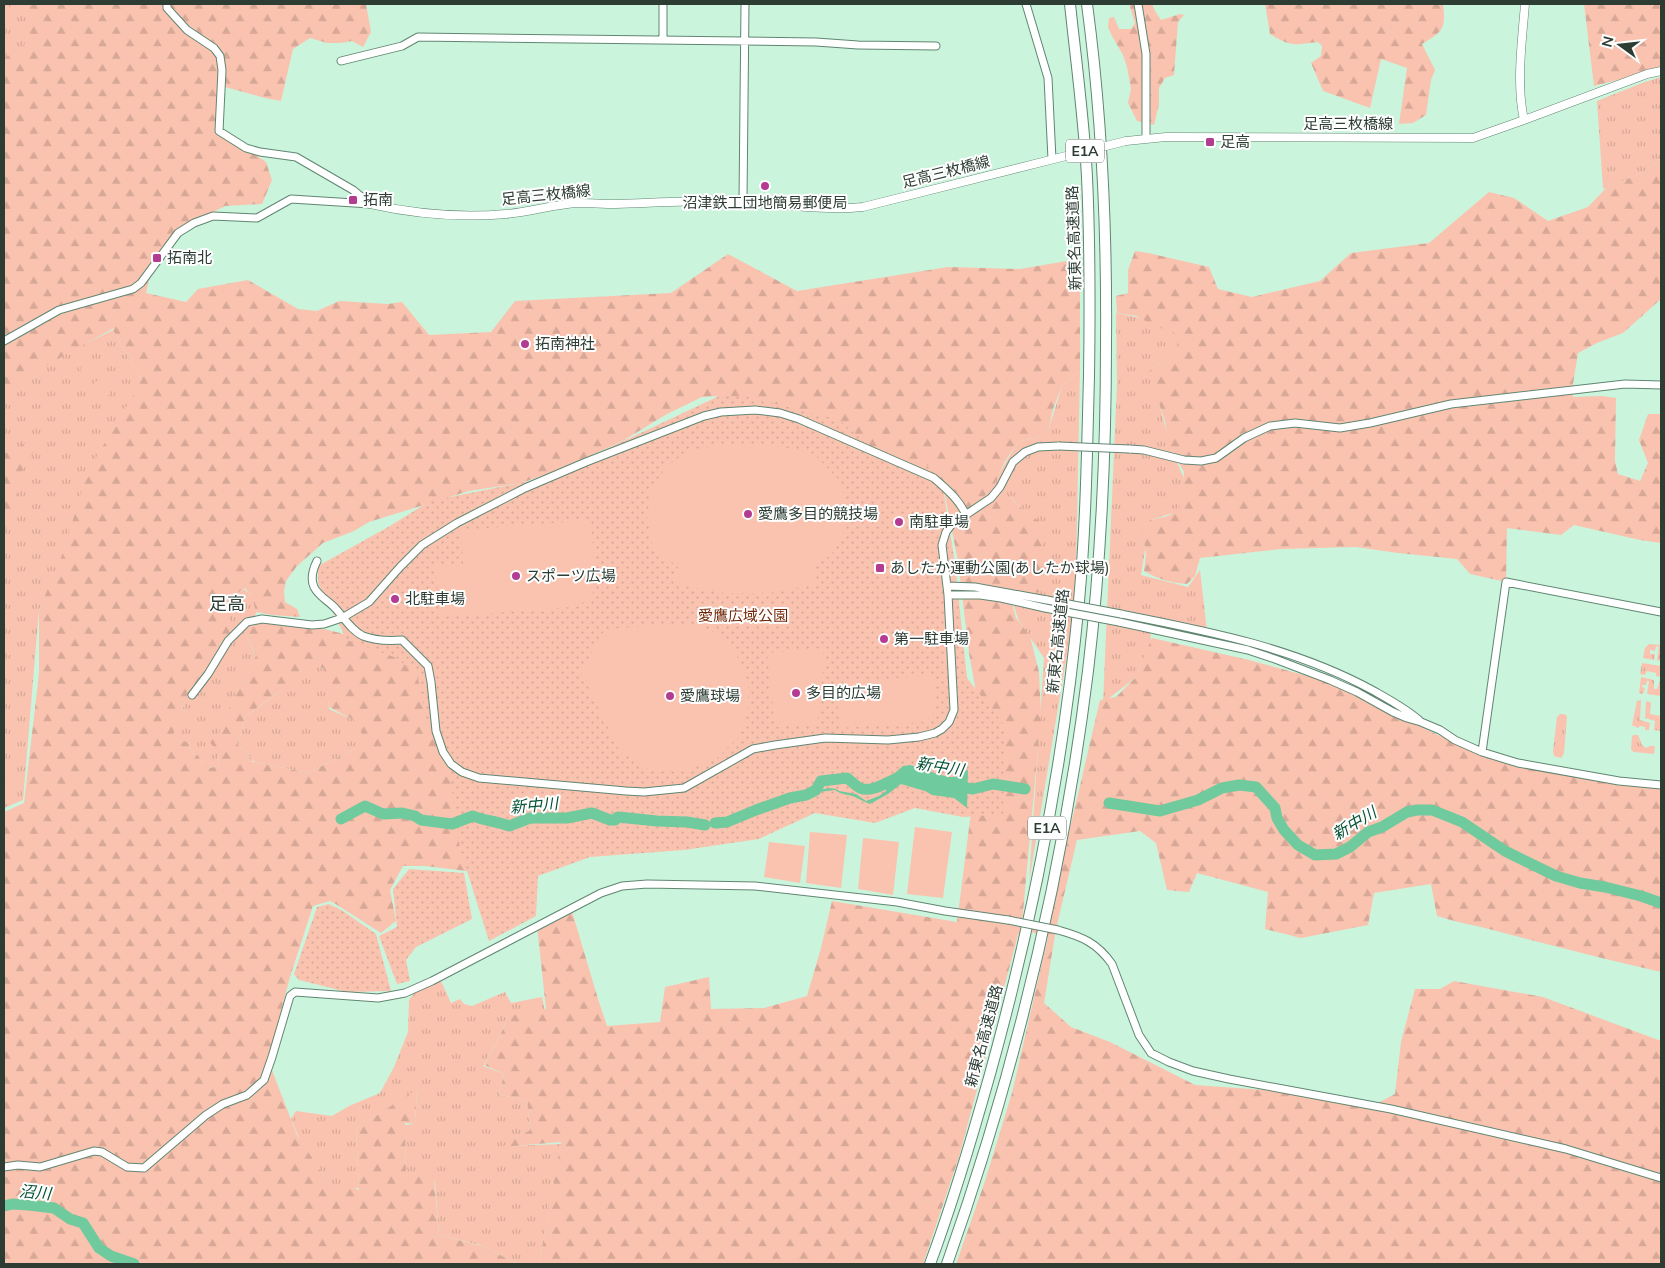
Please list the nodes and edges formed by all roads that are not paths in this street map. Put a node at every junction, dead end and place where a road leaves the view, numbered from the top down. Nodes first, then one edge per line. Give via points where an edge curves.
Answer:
1 (167, 4) edge
2 (663, 4) edge
3 (745, 4) edge
4 (1026, 4) edge
5 (1063, 4) edge
6 (1070, 4) edge
7 (1087, 4) edge
8 (1138, 4) edge
9 (1525, 4) edge
10 (663, 40) junction
11 (746, 41) junction
12 (936, 46) dead end
13 (341, 61) dead end
14 (1661, 71) edge
15 (1524, 120) junction
16 (1146, 138) junction
17 (1055, 159) junction
18 (1087, 174) junction
19 (743, 202) junction
20 (370, 204) junction
21 (4, 341) edge
22 (1661, 385) edge
23 (966, 515) junction
24 (317, 560) dead end
25 (947, 586) junction
26 (948, 595) junction
27 (1661, 612) edge
28 (342, 618) junction
29 (192, 695) dead end
30 (1421, 722) junction
31 (1482, 752) junction
32 (1661, 785) edge
33 (4, 1167) edge
34 (1661, 1178) edge
35 (930, 1264) edge
36 (947, 1264) edge

1 - 20 street via 166,8 187,30 214,48 220,56 219,131 246,148 296,157 353,190
2 - 10 street
3 - 11 street
4 - 17 street via 1048,78
5 - 18 highway
6 - 18 highway, 新東名高速道路 / E1A
7 - 36 highway, 新東名高速道路 / E1A via 1102,160 1106,298 1104,465 1096,600 1067,811 1051,895 1018,1034
8 - 16 street via 1146,54
9 - 15 main road via 1520,104
10 - 11 street
10 - 13 street via 418,38 402,46
11 - 12 street
11 - 19 street
14 - 15 main road, 足高三枚橋線
15 - 16 main road, 足高三枚橋線 via 1473,138
16 - 17 main road, 足高三枚橋線, bridge
17 - 19 main road, 足高三枚橋線 via 863,207 826,209
18 - 35 highway, 新東名高速道路 / E1A via 1091,299 1088,454 1079,598 1062,736 1048,823 1015,981 961,1171
19 - 20 main road, 足高三枚橋線 via 576,203 505,214 458,216
20 - 21 street via 291,199 257,218 213,216 194,223 178,233 142,283 133,289 59,310
22 - 23 street, bridge via 1625,384 1450,404 1340,428 1295,423 1270,426 1244,438 1216,458 1202,461 1144,450 1038,447 1013,462 991,498
23 - 25 street via 952,524 942,545
23 - 28 street via 962,506 934,478 799,419 756,410 721,412 586,462 456,523 422,545 369,602
24 - 28 street via 313,585
25 - 26 street
25 - 30 street, bridge via 975,587 1207,631 1288,654 1360,683 1407,710
26 - 28 street via 954,710 942,729 919,737 888,740 825,738 753,749 684,788 644,792 479,778 462,772 443,752 436,731 428,666 402,640 383,641 362,636
26 - 30 street, bridge via 994,597 1239,648 1326,678 1393,712
27 - 31 street via 1506,582
28 - 29 street via 312,625 262,619 247,622 228,641
30 - 31 street
31 - 32 street via 1518,763
33 - 34 street, bridge via 40,1166 94,1151 102,1152 127,1167 144,1168 206,1115 222,1104 247,1095 264,1080 290,996 295,992 378,998 405,993 601,893 622,886 647,884 754,886 897,902 1008,920 1079,936 1096,946 1112,964 1139,1036 1151,1053 1168,1062 1229,1080 1391,1109 1538,1142

